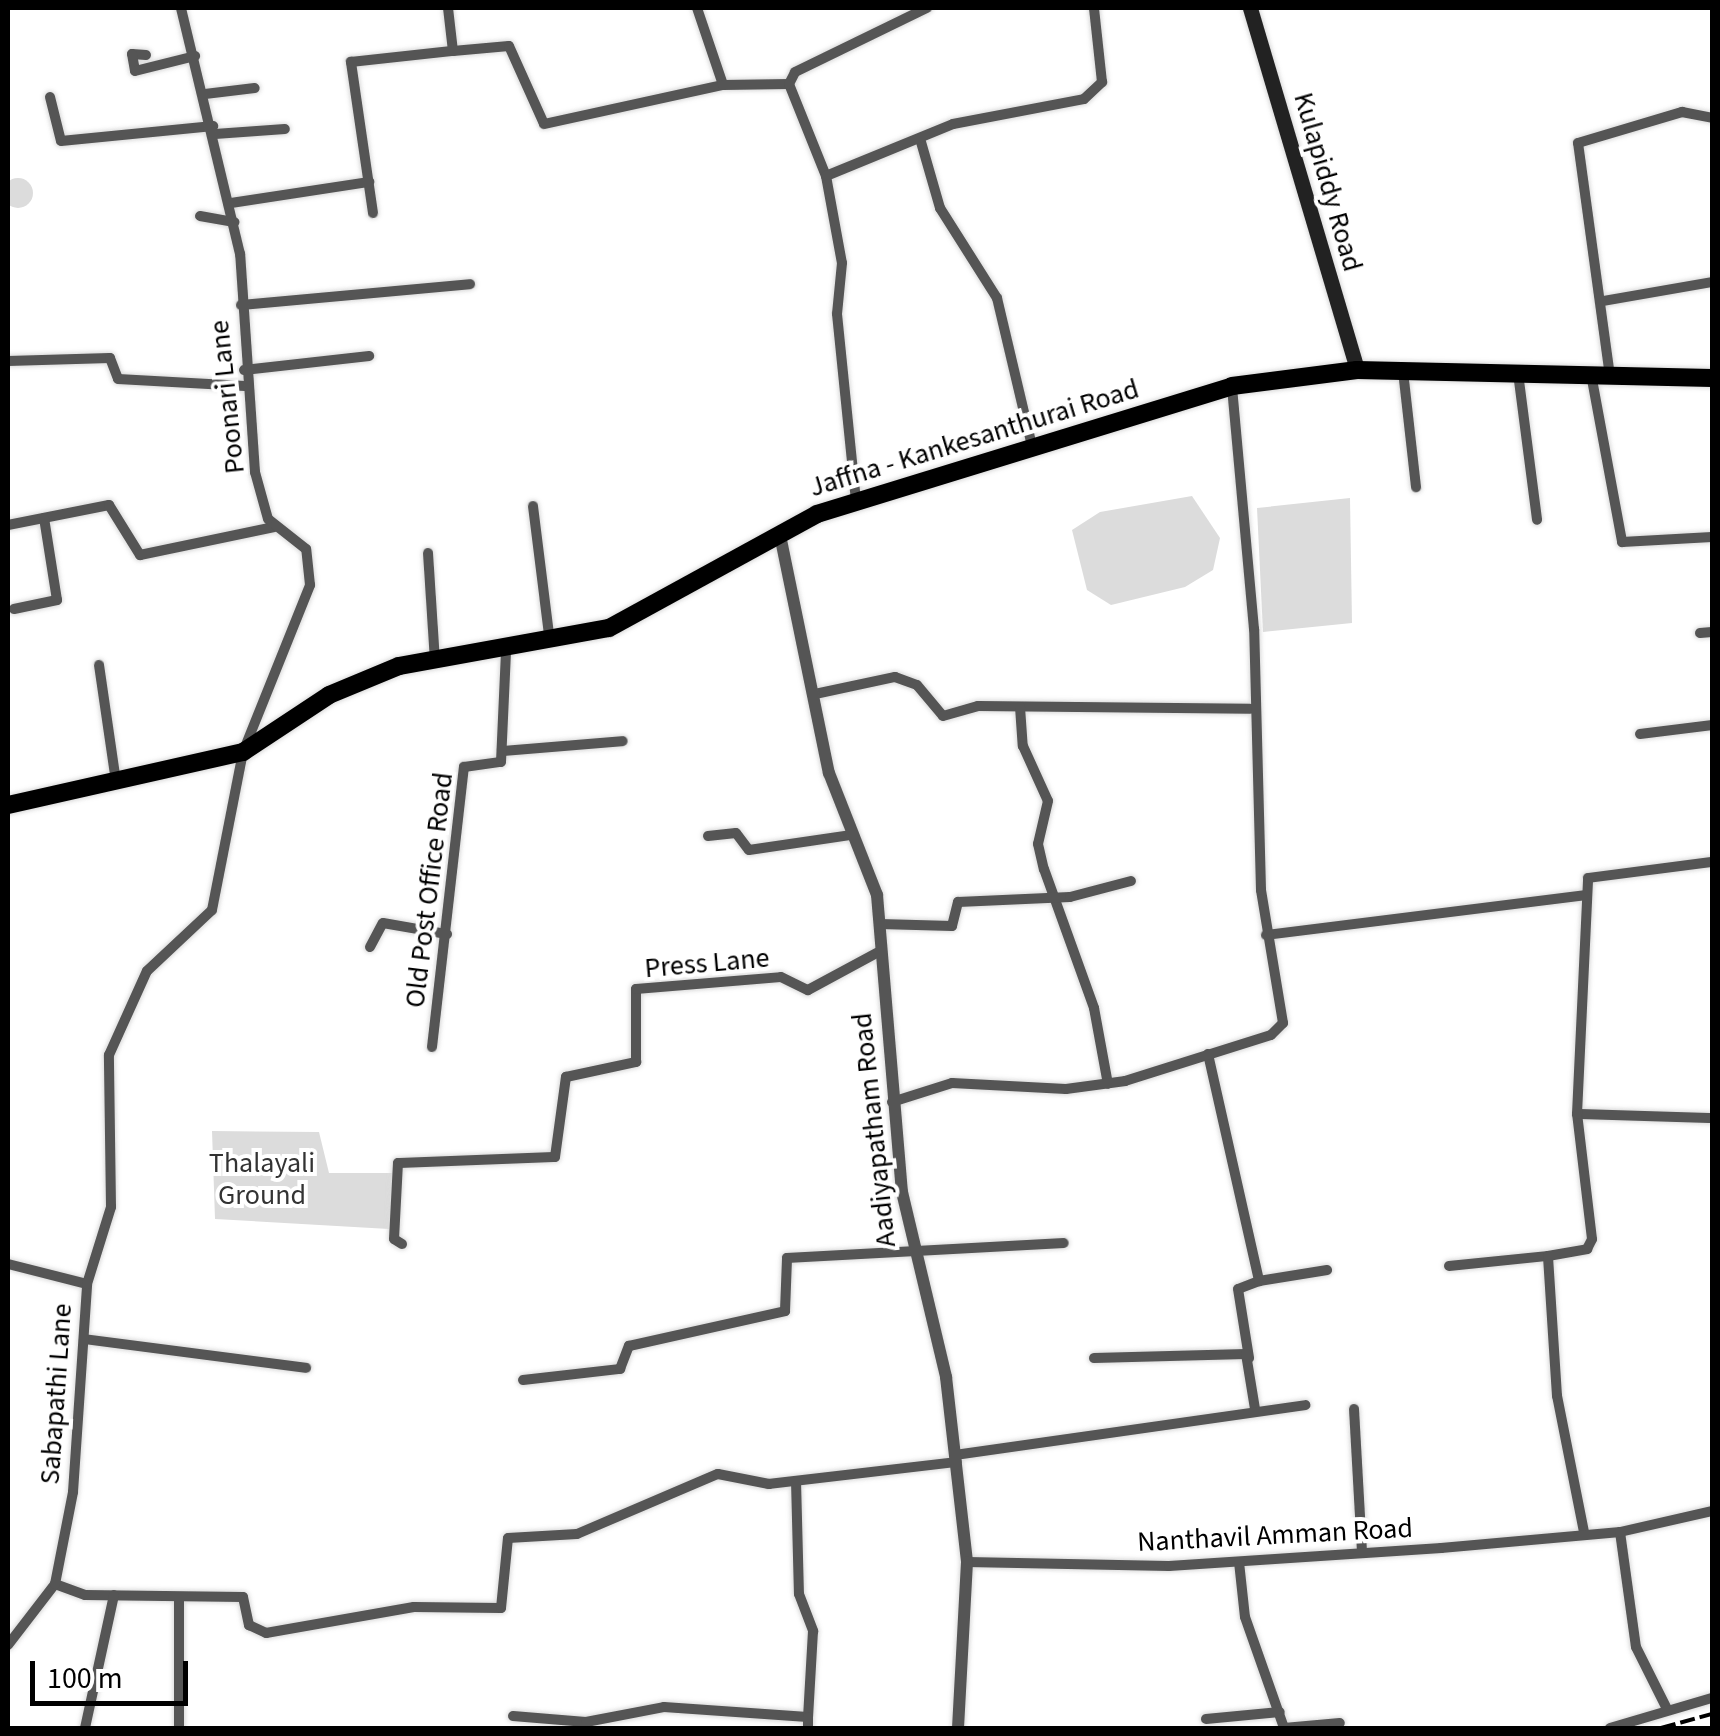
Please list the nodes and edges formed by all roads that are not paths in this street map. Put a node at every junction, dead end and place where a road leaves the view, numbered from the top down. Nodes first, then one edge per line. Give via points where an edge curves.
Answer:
1 (182, 8) edge
2 (448, 8) edge
3 (697, 8) edge
4 (1094, 8) edge
5 (1250, 8) edge
6 (920, 9) edge
7 (453, 51) junction
8 (146, 55) dead end
9 (195, 56) junction
10 (789, 84) junction
11 (722, 86) junction
12 (255, 88) dead end
13 (205, 94) junction
14 (50, 97) dead end
15 (1712, 118) edge
16 (285, 129) dead end
17 (214, 130) junction
18 (921, 142) junction
19 (826, 176) junction
20 (369, 182) junction
21 (231, 203) junction
22 (374, 214) dead end
23 (200, 216) dead end
24 (234, 222) junction
25 (1712, 282) edge
26 (470, 284) dead end
27 (1604, 301) junction
28 (240, 306) junction
29 (369, 356) dead end
30 (8, 362) edge
31 (1518, 368) junction
32 (1600, 369) junction
33 (244, 370) junction
34 (1356, 370) junction
35 (1403, 370) junction
36 (1712, 378) edge
37 (246, 386) junction
38 (1232, 386) junction
39 (1033, 450) junction
40 (1416, 487) dead end
41 (856, 502) junction
42 (534, 506) dead end
43 (44, 518) junction
44 (1537, 520) dead end
45 (8, 525) edge
46 (274, 528) junction
47 (780, 535) junction
48 (1712, 537) edge
49 (428, 553) dead end
50 (14, 609) dead end
51 (1712, 632) edge
52 (1700, 633) dead end
53 (550, 643) junction
54 (506, 652) junction
55 (435, 661) junction
56 (99, 665) dead end
57 (815, 694) junction
58 (1020, 708) junction
59 (1250, 709) junction
60 (1712, 725) edge
61 (1640, 734) dead end
62 (623, 742) dead end
63 (502, 751) junction
64 (243, 752) junction
65 (116, 781) junction
66 (8, 805) edge
67 (850, 835) junction
68 (708, 836) dead end
69 (1712, 862) edge
70 (1131, 880) dead end
71 (1054, 896) junction
72 (1586, 896) junction
73 (880, 924) junction
74 (447, 934) junction
75 (1266, 935) junction
76 (370, 947) dead end
77 (882, 950) junction
78 (432, 1047) dead end
79 (1208, 1054) junction
80 (1108, 1084) junction
81 (892, 1102) junction
82 (1577, 1114) junction
83 (1712, 1118) edge
84 (1064, 1243) dead end
85 (402, 1244) dead end
86 (910, 1248) junction
87 (1548, 1256) junction
88 (8, 1264) edge
89 (1448, 1266) dead end
90 (1326, 1270) dead end
91 (1259, 1280) junction
92 (87, 1284) junction
93 (84, 1339) junction
94 (1094, 1358) dead end
95 (1248, 1358) junction
96 (306, 1368) dead end
97 (523, 1380) dead end
98 (1306, 1405) dead end
99 (1354, 1408) dead end
100 (1255, 1409) junction
101 (956, 1458) junction
102 (796, 1482) junction
103 (1712, 1511) edge
104 (1584, 1532) junction
105 (1620, 1532) junction
106 (1362, 1551) junction
107 (967, 1562) junction
108 (1239, 1562) junction
109 (56, 1584) junction
110 (114, 1595) junction
111 (179, 1599) junction
112 (8, 1645) edge
113 (1712, 1698) edge
114 (1666, 1709) junction
115 (1280, 1712) junction
116 (513, 1716) dead end
117 (1206, 1719) dead end
118 (808, 1723) edge
119 (1340, 1723) dead end
120 (85, 1728) edge
121 (178, 1728) edge
122 (958, 1728) edge
123 (1284, 1728) edge
124 (1610, 1728) edge

1 - 9 street, Poonari Lane
2 - 7 street
3 - 11 street
4 - 18 street via 1102,82 1084,99 953,124
5 - 34 main road, Kulapiddy Road
6 - 10 street via 795,72
7 - 11 street via 509,46 544,124
7 - 20 street via 351,62
8 - 9 street via 132,54 135,71
9 - 13 street, Poonari Lane
10 - 11 street
10 - 19 street
12 - 13 street
13 - 17 street, Poonari Lane
14 - 17 street via 61,140
15 - 27 street via 1682,112 1578,143
16 - 17 street
17 - 21 street, Poonari Lane
18 - 19 street
18 - 39 street via 940,208 996,298
19 - 41 street via 842,263 837,314
20 - 21 street
20 - 22 street
21 - 24 street, Poonari Lane
23 - 24 street
24 - 28 street, Poonari Lane
25 - 27 street
26 - 28 street
27 - 32 street
28 - 33 street, Poonari Lane
29 - 33 street
30 - 37 street via 110,358 118,380
31 - 32 main road, Jaffna - Kankesanthurai Road
31 - 35 main road, Jaffna - Kankesanthurai Road
31 - 44 street
32 - 36 main road, Jaffna - Kankesanthurai Road
32 - 48 street via 1622,542
33 - 37 street, Poonari Lane
34 - 35 main road, Jaffna - Kankesanthurai Road
34 - 38 main road, Jaffna - Kankesanthurai Road
35 - 40 street
37 - 46 street, Poonari Lane via 255,472
38 - 39 main road, Jaffna - Kankesanthurai Road
38 - 59 street via 1254,629
39 - 41 main road, Jaffna - Kankesanthurai Road
41 - 47 main road, Jaffna - Kankesanthurai Road
42 - 53 street
43 - 45 street
43 - 46 street via 118,508 140,555
43 - 50 street via 57,600
46 - 64 street, Poonari Lane via 298,535 310,584
47 - 53 main road, Jaffna - Kankesanthurai Road via 651,612
47 - 57 street, Aadiyapatham Road
49 - 55 street
51 - 52 street
53 - 54 main road, Jaffna - Kankesanthurai Road
54 - 55 main road, Jaffna - Kankesanthurai Road
54 - 63 street
55 - 64 main road, Jaffna - Kankesanthurai Road via 363,677
56 - 65 street
57 - 58 street via 895,677 917,685 937,716
57 - 67 street, Aadiyapatham Road
58 - 59 street
58 - 71 street via 1023,746 1048,801 1038,844
59 - 75 street
60 - 61 street
62 - 63 street
63 - 74 street, Old Post Office Road via 501,762 464,767
64 - 65 main road, Jaffna - Kankesanthurai Road
64 - 92 street, Sabapathi Lane via 212,910 148,971 108,1055 111,1207
65 - 66 main road, Jaffna - Kankesanthurai Road
67 - 68 street via 748,850 736,833
67 - 73 street, Aadiyapatham Road
69 - 72 street via 1592,874
70 - 71 street
71 - 73 street via 958,902 952,926
71 - 80 street via 1094,1008
72 - 75 street
72 - 82 street
73 - 77 street, Aadiyapatham Road
74 - 76 street via 383,922
74 - 78 street, Old Post Office Road
75 - 79 street via 1283,1024
77 - 81 street, Aadiyapatham Road
77 - 85 street, Press Lane via 808,990 781,976 636,989 636,1062 566,1076 556,1158 398,1164 394,1239
79 - 80 street
79 - 91 street
80 - 81 street via 952,1083
81 - 86 street, Aadiyapatham Road
82 - 83 street
82 - 87 street via 1591,1245
84 - 86 street
86 - 97 street via 788,1258 785,1311 629,1346 620,1369
86 - 101 street, Aadiyapatham Road via 946,1376
87 - 89 street
87 - 104 street via 1557,1396
88 - 92 street
90 - 91 street
91 - 95 street via 1238,1288
92 - 93 street, Sabapathi Lane
93 - 96 street
93 - 109 street, Sabapathi Lane
94 - 95 street
95 - 100 street
98 - 100 street
99 - 106 street
100 - 101 street via 1120,1438
101 - 102 street
101 - 107 street, Aadiyapatham Road
102 - 111 street via 718,1474 577,1534 508,1538 501,1608 414,1607 266,1633 248,1625 243,1598
102 - 118 street via 799,1594 814,1631
103 - 105 street, Nanthavil Amman Road
104 - 105 street, Nanthavil Amman Road
104 - 106 street, Nanthavil Amman Road
105 - 114 street via 1636,1646
106 - 108 street, Nanthavil Amman Road
107 - 108 street, Nanthavil Amman Road
107 - 122 street, Aadiyapatham Road
108 - 115 street via 1245,1617
109 - 110 street
109 - 112 street
110 - 111 street
110 - 120 street
111 - 121 street
113 - 114 street
114 - 124 street
115 - 117 street
115 - 123 street
116 - 118 street via 586,1722 664,1707
119 - 123 street

